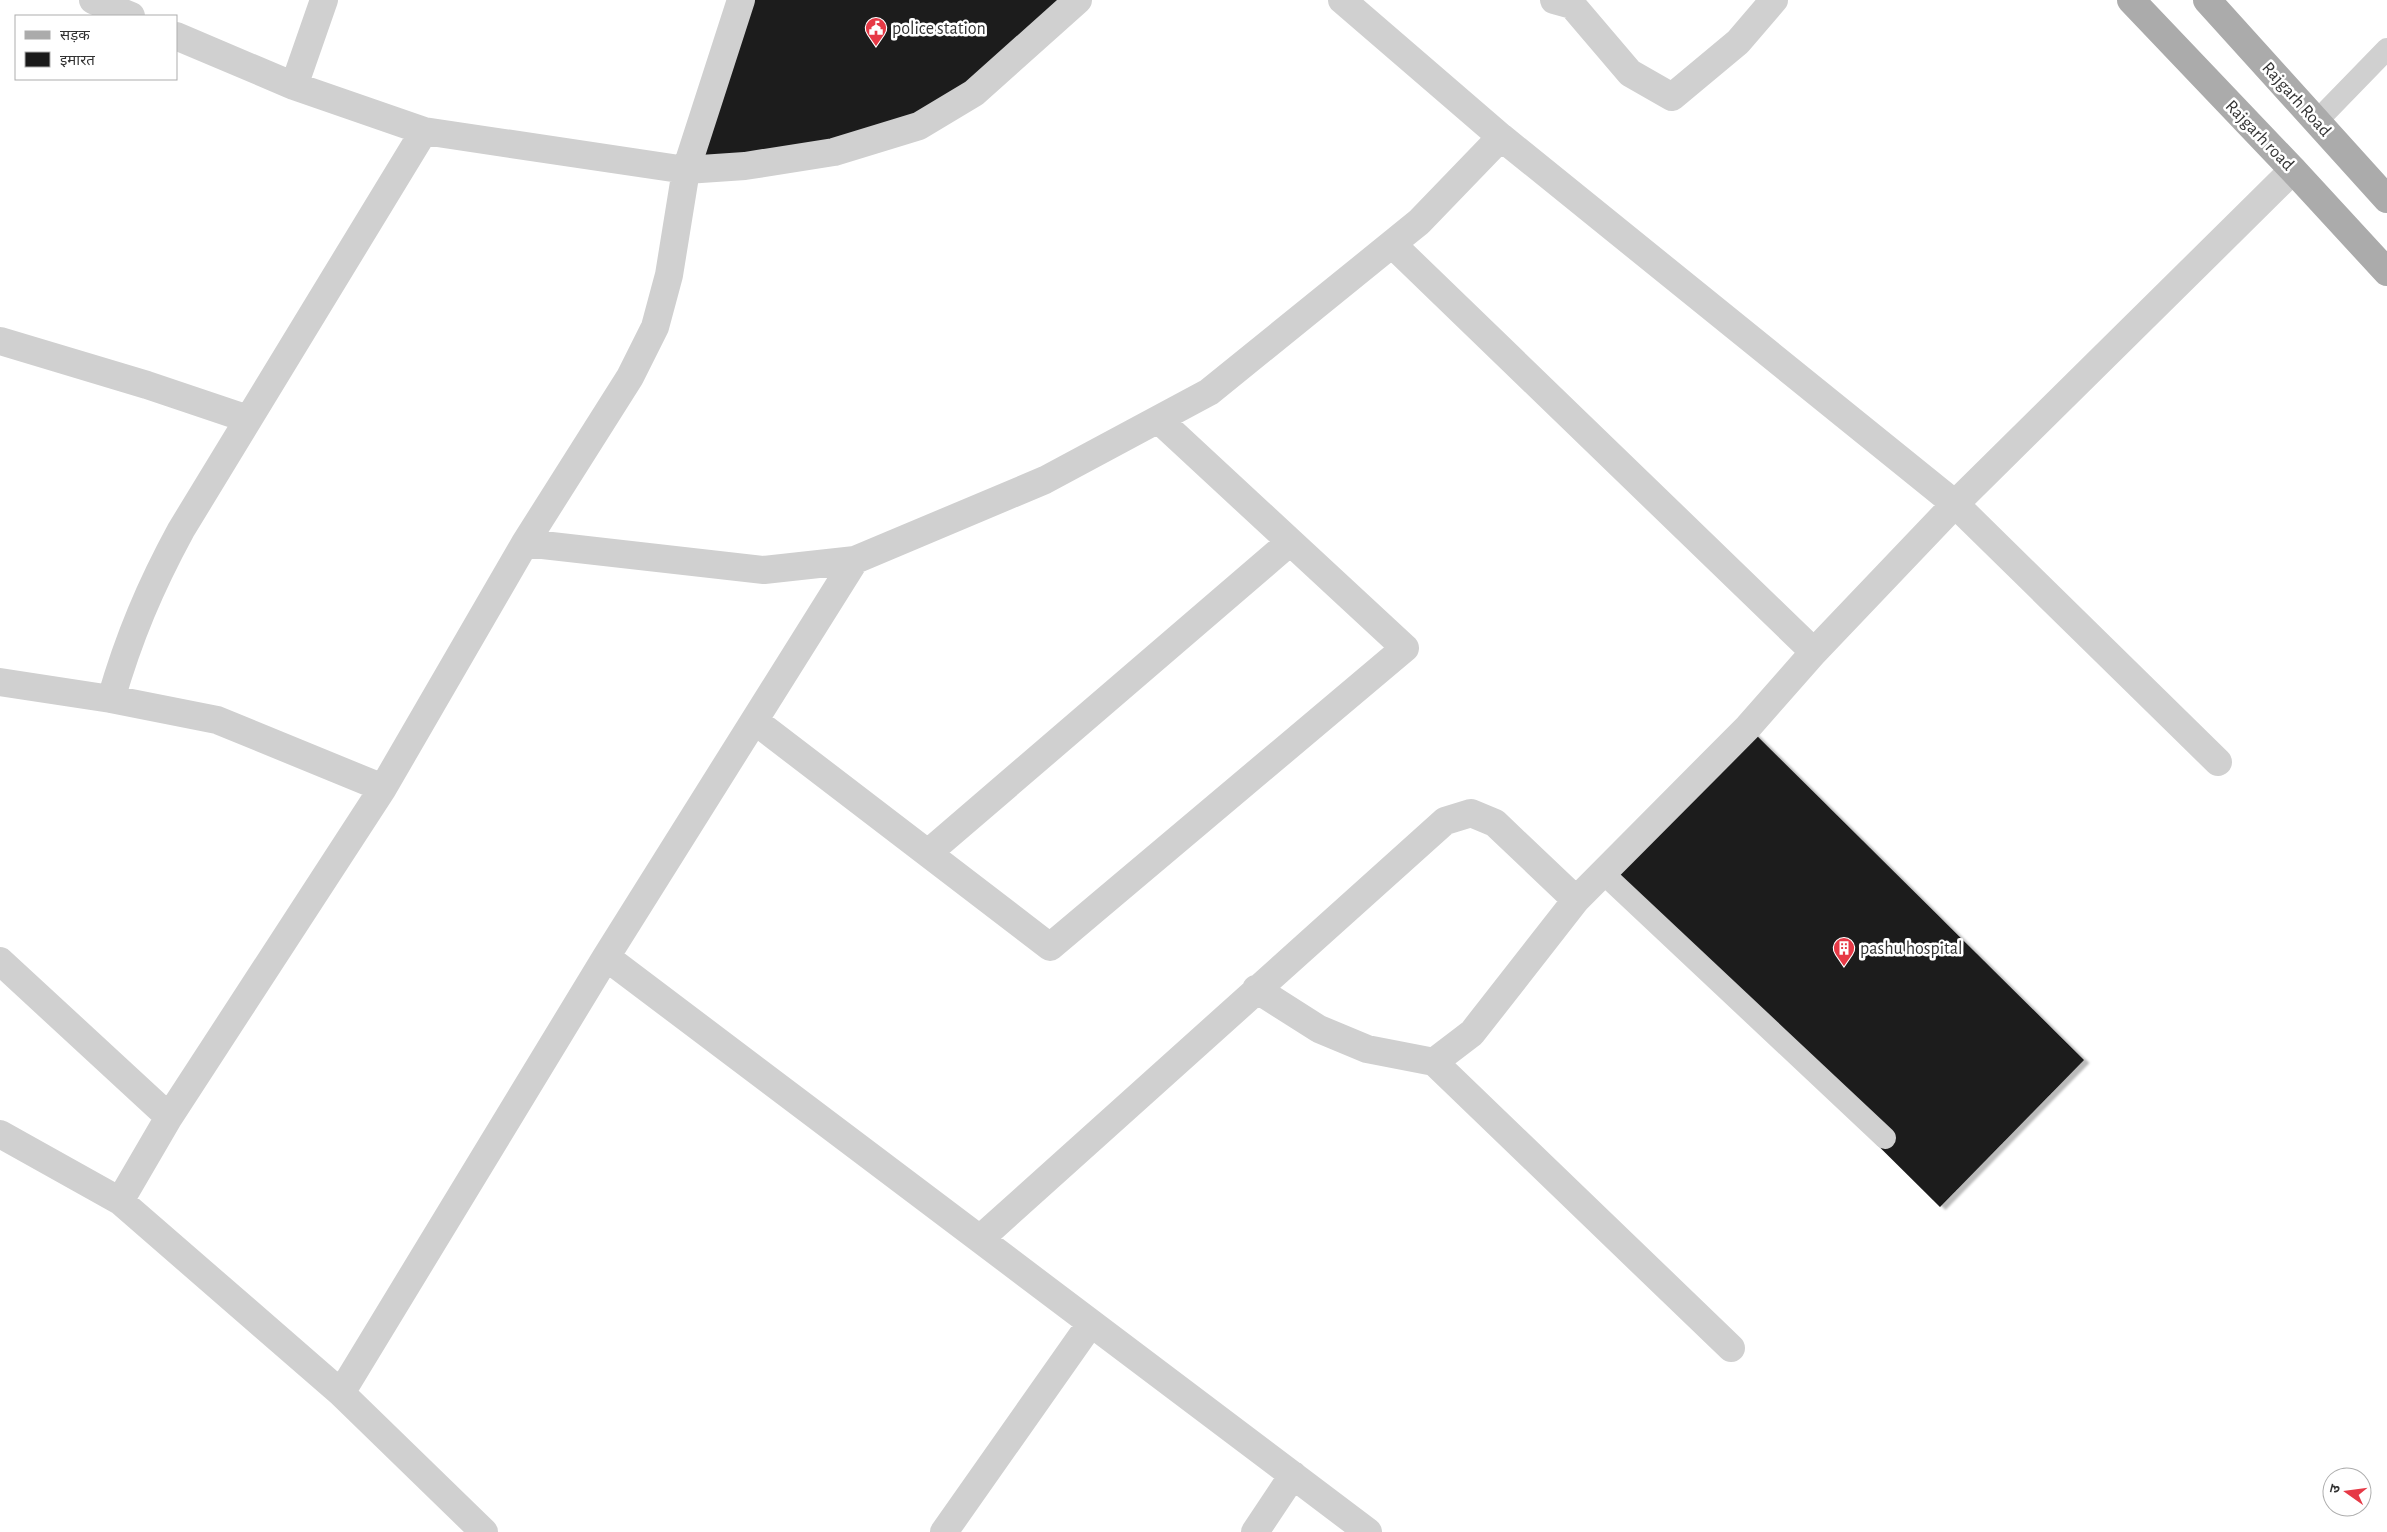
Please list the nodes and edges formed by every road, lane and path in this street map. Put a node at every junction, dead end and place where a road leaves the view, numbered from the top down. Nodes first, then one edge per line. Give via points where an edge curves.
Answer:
1 (93, 0) edge
2 (324, 0) edge
3 (741, 0) edge
4 (1078, 0) edge
5 (1342, 0) edge
6 (1554, 0) edge
7 (1774, 0) edge
8 (2131, 0) edge
9 (2207, 0) edge
10 (129, 15) edge
11 (178, 37) edge
12 (2387, 49) edge
13 (294, 86) junction
14 (2317, 122) junction
15 (424, 131) junction
16 (1501, 137) junction
17 (686, 170) junction
18 (2293, 170) junction
19 (2387, 199) edge
20 (1392, 244) junction
21 (2387, 272) edge
22 (0, 341) edge
23 (248, 419) junction
24 (1159, 420) junction
25 (1955, 504) junction
26 (1290, 542) junction
27 (525, 543) junction
28 (855, 560) junction
29 (1814, 652) junction
30 (0, 682) edge
31 (111, 699) junction
32 (754, 721) junction
33 (2218, 762) dead end
34 (384, 788) junction
35 (928, 853) junction
36 (1604, 874) junction
37 (1576, 900) junction
38 (606, 956) junction
39 (0, 961) edge
40 (1256, 989) junction
41 (1434, 1062) junction
42 (169, 1117) junction
43 (0, 1134) edge
44 (1886, 1138) dead end
45 (120, 1201) junction
46 (981, 1238) junction
47 (1092, 1323) junction
48 (1731, 1348) dead end
49 (341, 1393) junction
50 (1293, 1475) junction
51 (484, 1532) edge
52 (944, 1532) edge
53 (1255, 1532) edge
54 (1368, 1532) edge

1 - 10 street
2 - 13 street
3 - 17 street
4 - 17 street via 974,93 919,126 834,152 746,166
5 - 16 street
6 - 7 street via 1572,5 1630,73 1672,97 1738,42
8 - 18 main road, Rajgarh road
9 - 14 main road, Rajgarh Road
11 - 13 street
12 - 14 lane
13 - 15 street
14 - 19 main road, Rajgarh Road
15 - 17 street
15 - 23 street
16 - 20 street via 1419,222
16 - 25 street
17 - 27 street via 669,274 655,327 630,377
18 - 21 main road, Rajgarh road
18 - 25 street
20 - 24 street via 1209,392
20 - 29 street
22 - 23 street
23 - 31 street via 156,577 126,648
24 - 26 street
24 - 28 street via 1044,480
25 - 29 street
25 - 33 street
26 - 35 street
26 - 35 street via 1405,648 1050,947
27 - 28 street via 764,570
27 - 34 street
28 - 32 street
29 - 36 street via 1748,727
30 - 31 street
31 - 34 street via 216,720
32 - 35 street
32 - 38 street
34 - 42 street
36 - 37 street
36 - 44 lane
37 - 40 street via 1495,823 1470,813 1445,821
37 - 41 street via 1472,1033
38 - 46 street
38 - 49 street
39 - 42 street
40 - 41 street via 1319,1029 1367,1049
40 - 46 street
41 - 48 street
42 - 45 street
43 - 45 street
45 - 49 street
46 - 47 street
47 - 50 street
47 - 52 street
49 - 51 street
50 - 53 street
50 - 54 street

